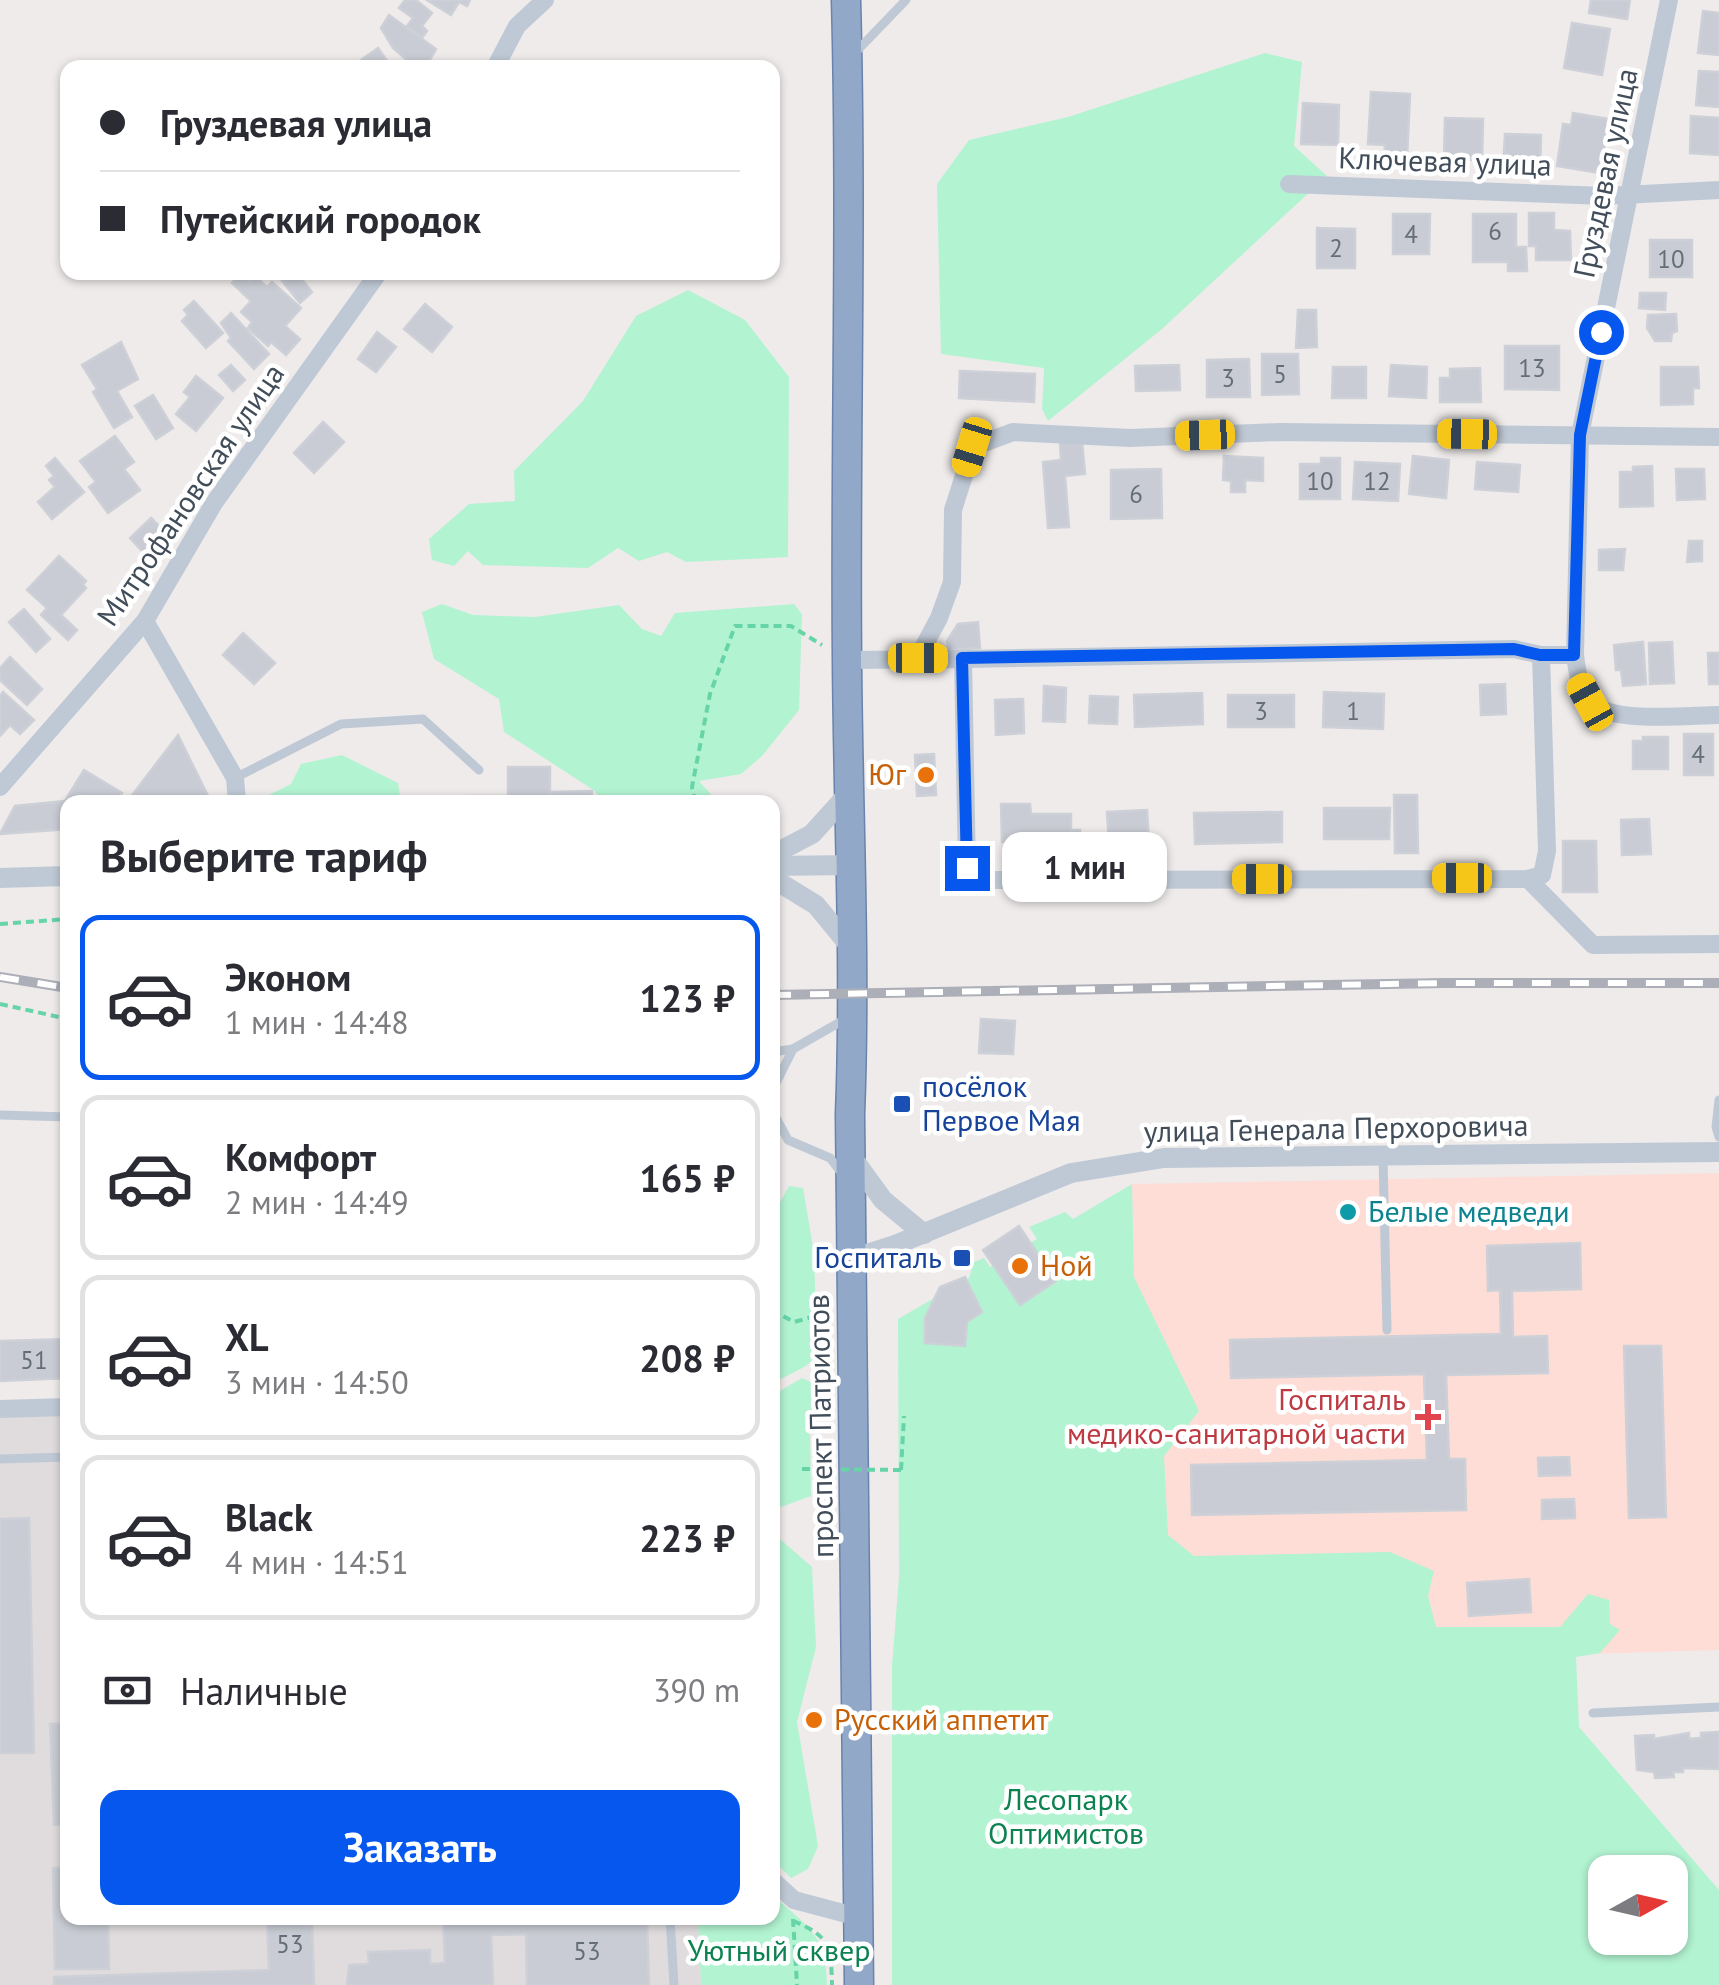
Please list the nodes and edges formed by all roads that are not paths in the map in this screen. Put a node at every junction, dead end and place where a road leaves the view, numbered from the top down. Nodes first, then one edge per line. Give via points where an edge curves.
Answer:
1 (545, 0) edge
2 (846, 0) edge
3 (906, 0) edge
4 (1669, 0) edge
5 (499, 60) edge
6 (848, 61) junction
7 (1288, 184) dead end
8 (1719, 190) edge
9 (1630, 194) junction
10 (373, 280) edge
11 (1580, 435) junction
12 (1719, 436) edge
13 (145, 621) junction
14 (1540, 655) junction
15 (1574, 655) junction
16 (918, 658) junction
17 (962, 658) junction
18 (847, 660) junction
19 (1719, 715) edge
20 (479, 770) dead end
21 (235, 778) junction
22 (0, 787) edge
23 (850, 792) junction
24 (236, 795) edge
25 (780, 852) edge
26 (780, 866) edge
27 (852, 866) junction
28 (60, 876) edge
29 (0, 878) edge
30 (1528, 879) junction
31 (780, 883) edge
32 (1719, 944) edge
33 (852, 950) junction
34 (854, 1014) junction
35 (793, 1048) junction
36 (780, 1050) edge
37 (780, 1074) edge
38 (1719, 1100) edge
39 (0, 1115) edge
40 (60, 1118) edge
41 (780, 1125) edge
42 (1719, 1137) edge
43 (1719, 1152) edge
44 (851, 1156) junction
45 (1382, 1156) junction
46 (851, 1184) junction
47 (924, 1234) junction
48 (852, 1258) junction
49 (1387, 1330) dead end
50 (60, 1406) edge
51 (0, 1409) edge
52 (60, 1457) edge
53 (0, 1460) edge
54 (1719, 1707) edge
55 (1593, 1713) dead end
56 (780, 1887) edge
57 (858, 1918) junction
58 (670, 1925) edge
59 (674, 1985) edge
60 (860, 1985) edge

1 - 5 street via 517,26
2 - 6 highway, проспект Патриотов
3 - 6 lane
4 - 9 street, Груздевая улица
6 - 18 highway, проспект Патриотов
7 - 9 street, Ключевая улица
8 - 9 street, Ключевая улица
9 - 11 street, Груздевая улица
10 - 13 street, Митрофановская улица via 214,503
11 - 12 street
11 - 15 street, Груздевая улица
11 - 16 street via 1130,438 1013,432 972,447 953,510 952,582
13 - 21 street
13 - 22 street, Митрофановская улица
14 - 15 street
14 - 17 street via 1514,649
14 - 30 street via 1547,851 1542,875
15 - 19 street via 1579,682 1603,710 1623,716
16 - 17 street
16 - 18 street
17 - 30 street via 967,868 984,880
18 - 23 highway, проспект Патриотов
20 - 21 lane via 423,719 341,724
21 - 24 street
23 - 25 street via 812,834
23 - 27 highway, проспект Патриотов
26 - 27 street
27 - 33 highway, проспект Патриотов
28 - 29 street
30 - 32 street via 1594,945
31 - 33 street via 816,905
33 - 34 highway, проспект Патриотов
34 - 35 lane
34 - 44 highway, проспект Патриотов
35 - 36 lane
35 - 37 lane
38 - 42 lane
39 - 40 lane
41 - 46 lane via 788,1140 830,1158
43 - 45 street, улица Генерала Перхоровича
44 - 46 highway, проспект Патриотов
44 - 47 street via 882,1200
45 - 47 street, улица Генерала Перхоровича via 1164,1158 1071,1173
45 - 49 lane
46 - 48 highway, проспект Патриотов
47 - 48 street, улица Генерала Перхоровича
48 - 57 highway, проспект Патриотов
50 - 51 street
52 - 53 lane
54 - 55 lane
56 - 57 street via 794,1900
57 - 60 highway, проспект Патриотов
58 - 59 lane

